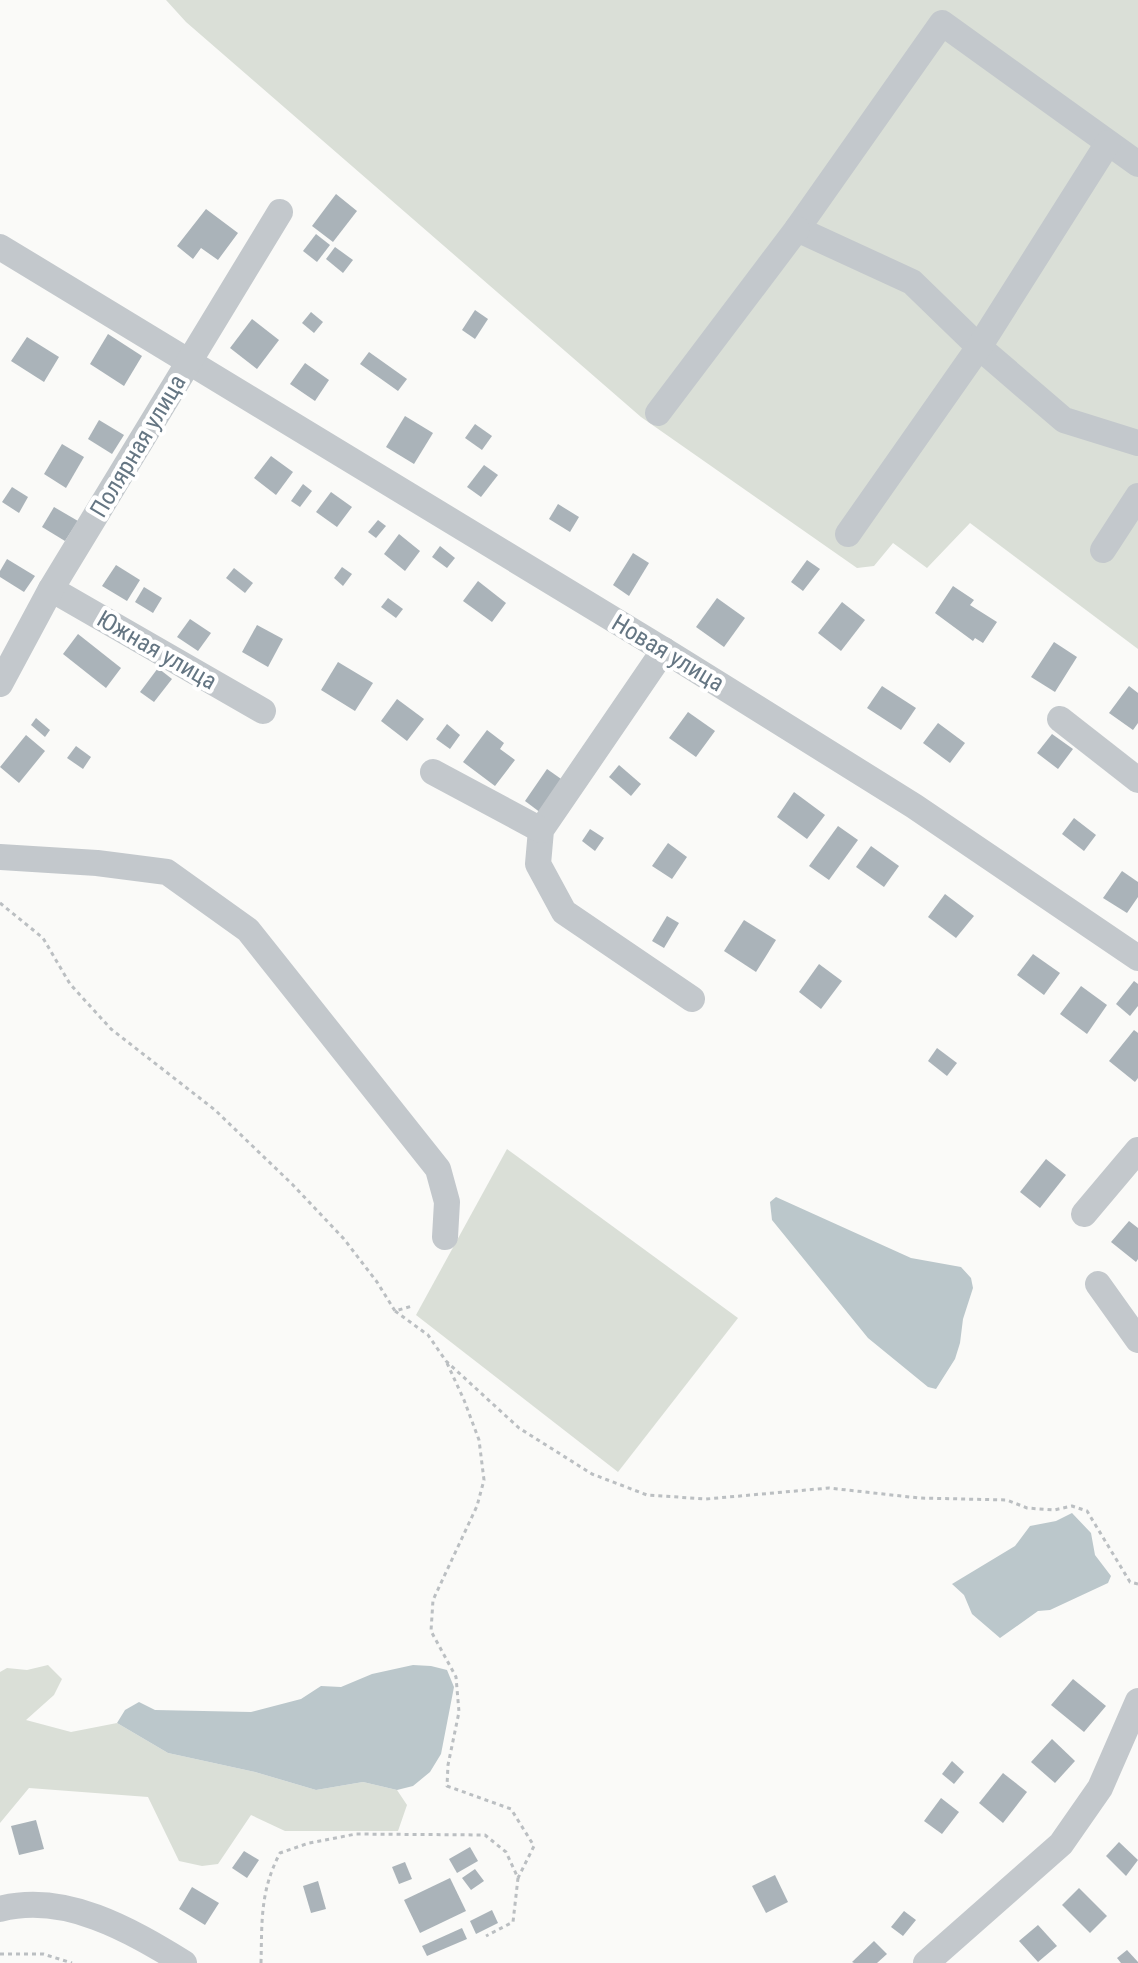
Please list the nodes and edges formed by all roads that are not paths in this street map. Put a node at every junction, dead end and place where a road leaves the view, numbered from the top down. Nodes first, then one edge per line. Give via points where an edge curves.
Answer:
1 (1108, 143) junction
2 (1138, 164) edge
3 (280, 212) dead end
4 (797, 229) junction
5 (0, 247) edge
6 (979, 347) junction
7 (188, 363) junction
8 (658, 413) dead end
9 (1138, 443) edge
10 (1138, 496) edge
11 (848, 534) dead end
12 (1103, 550) dead end
13 (51, 589) junction
14 (664, 650) junction
15 (0, 684) edge
16 (263, 711) dead end
17 (1060, 719) dead end
18 (433, 772) dead end
19 (1138, 780) edge
20 (541, 830) junction
21 (0, 857) edge
22 (1138, 958) edge
23 (692, 999) dead end
24 (1138, 1150) edge
25 (1084, 1214) dead end
26 (445, 1237) dead end
27 (1098, 1284) dead end
28 (1138, 1340) edge
29 (1138, 1701) edge
30 (0, 1909) edge
31 (184, 1963) edge
32 (926, 1963) edge

1 - 2 street
1 - 4 street via 942,23
1 - 6 street
3 - 7 street, Полярная улица
4 - 6 street via 912,282
4 - 8 street
5 - 7 street, Новая улица
6 - 9 street via 1064,420
6 - 11 street
7 - 13 street, Полярная улица
7 - 14 street, Новая улица
10 - 12 street
13 - 15 street, Полярная улица
13 - 16 street, Южная улица
14 - 20 street
14 - 22 street, Новая улица via 914,806
17 - 19 street
18 - 20 street
20 - 23 street via 538,864 564,912
21 - 26 street via 167,872 248,930 438,1169 447,1202
24 - 25 street
27 - 28 street
29 - 32 street via 1100,1788 1061,1844
30 - 31 street via 22,1903 59,1906 96,1918

